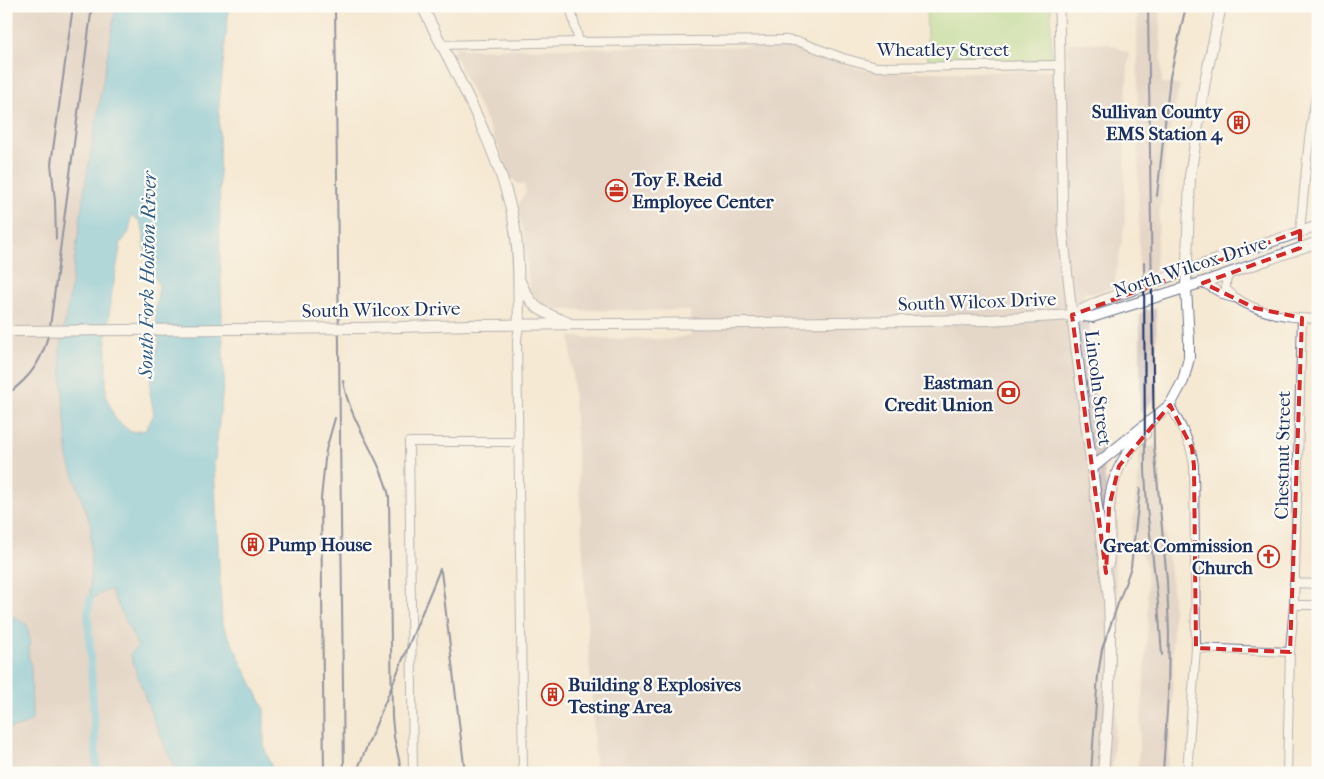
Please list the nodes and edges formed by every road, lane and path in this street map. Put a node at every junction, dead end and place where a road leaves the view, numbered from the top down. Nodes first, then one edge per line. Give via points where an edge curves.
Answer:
1 (422, 6) edge
2 (570, 6) edge
3 (1059, 6) edge
4 (1220, 6) edge
5 (579, 42) junction
6 (441, 45) junction
7 (1059, 65) junction
8 (1318, 83) edge
9 (1318, 138) edge
10 (1309, 139) junction
11 (1318, 226) edge
12 (1300, 232) junction
13 (1318, 242) edge
14 (1300, 248) junction
15 (1187, 270) junction
16 (1230, 273) junction
17 (518, 276) junction
18 (1202, 282) junction
19 (1186, 288) junction
20 (1236, 298) junction
21 (1072, 315) junction
22 (1302, 318) junction
23 (1318, 319) edge
24 (575, 325) junction
25 (519, 326) junction
26 (10, 331) edge
27 (1170, 405) junction
28 (518, 442) junction
29 (1092, 468) junction
30 (1106, 573) junction
31 (1294, 583) junction
32 (1318, 584) edge
33 (1318, 605) edge
34 (1294, 606) junction
35 (1196, 648) junction
36 (1290, 652) junction
37 (413, 773) edge
38 (523, 773) edge
39 (1103, 773) edge
40 (1187, 773) edge
41 (1287, 773) edge

1 - 6 main road
2 - 5 street
3 - 7 street, Lincoln Street
4 - 15 main road via 1190,176
5 - 6 street, Wheatley Street
5 - 7 street, Wheatley Street via 786,40 877,67
6 - 17 main road via 487,140 507,195 514,224
7 - 21 street, Lincoln Street via 1063,231
8 - 10 street
9 - 10 street
10 - 12 street
11 - 12 main road, North Wilcox Drive
12 - 14 main road
12 - 15 main road, North Wilcox Drive
13 - 14 main road, North Wilcox Drive
14 - 16 main road, North Wilcox Drive
15 - 19 main road
15 - 21 main road, South Wilcox Drive
16 - 18 main road, North Wilcox Drive
16 - 20 street via 1225,286
17 - 24 main road via 533,305
17 - 25 main road
18 - 19 main road, North Wilcox Drive
18 - 20 street
19 - 21 main road, North Wilcox Drive via 1092,317
19 - 27 main road via 1188,358 1183,381
20 - 22 street via 1268,312
21 - 24 main road, South Wilcox Drive via 987,320
21 - 29 main road, Lincoln Street
22 - 23 street
22 - 31 street, Chestnut Street
24 - 25 main road, South Wilcox Drive
25 - 26 main road, South Wilcox Drive, bridge
25 - 28 street
27 - 29 main road
27 - 30 main road via 1119,466 1109,507 1110,550
27 - 35 street via 1192,448 1194,466
28 - 37 street via 409,442
28 - 38 street
29 - 30 main road, Lincoln Street
30 - 39 main road, Lincoln Street via 1110,625
31 - 32 street
31 - 34 street, Chestnut Street
33 - 34 street
34 - 36 street, Chestnut Street
35 - 36 street
35 - 40 street
36 - 41 street, Chestnut Street

